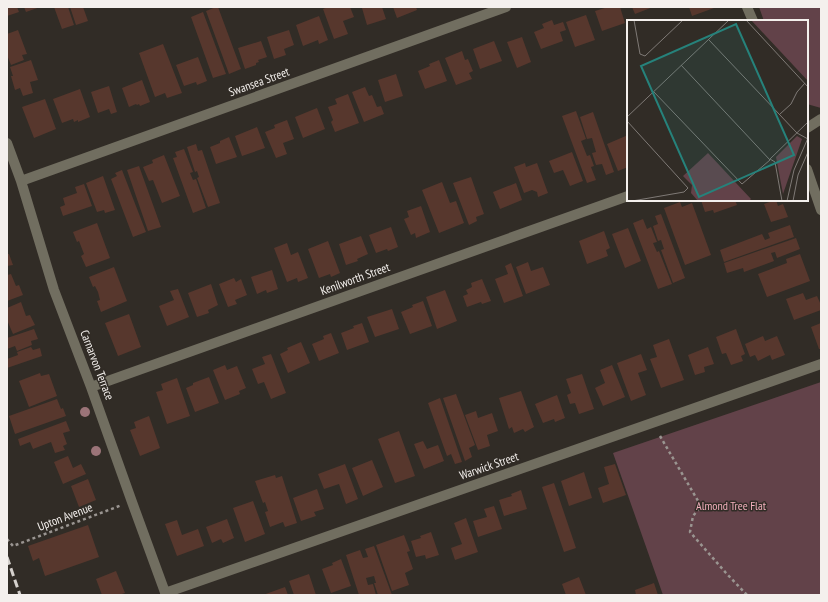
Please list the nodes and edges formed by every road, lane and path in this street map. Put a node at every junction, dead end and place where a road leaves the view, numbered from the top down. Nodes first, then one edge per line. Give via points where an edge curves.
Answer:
1 (506, 7) edge
2 (747, 7) edge
3 (753, 20) edge
4 (821, 119) edge
5 (808, 127) edge
6 (7, 143) edge
7 (808, 172) edge
8 (21, 181) junction
9 (627, 196) edge
10 (821, 210) edge
11 (821, 364) edge
12 (92, 387) junction
13 (660, 436) dead end
14 (132, 502) junction
15 (7, 539) edge
16 (165, 594) edge
17 (748, 595) edge

1 - 8 street, Swansea Street
2 - 3 street
4 - 5 street
6 - 8 street, Carnarvon Terrace
7 - 10 street
8 - 12 street, Carnarvon Terrace via 54,290
9 - 12 street, Kenilworth Street
11 - 16 street, Warwick Street
12 - 14 street, Carnarvon Terrace
13 - 17 path via 701,506 693,516 690,532
14 - 15 path, Upton Avenue via 13,546
14 - 16 street, Carnarvon Terrace

